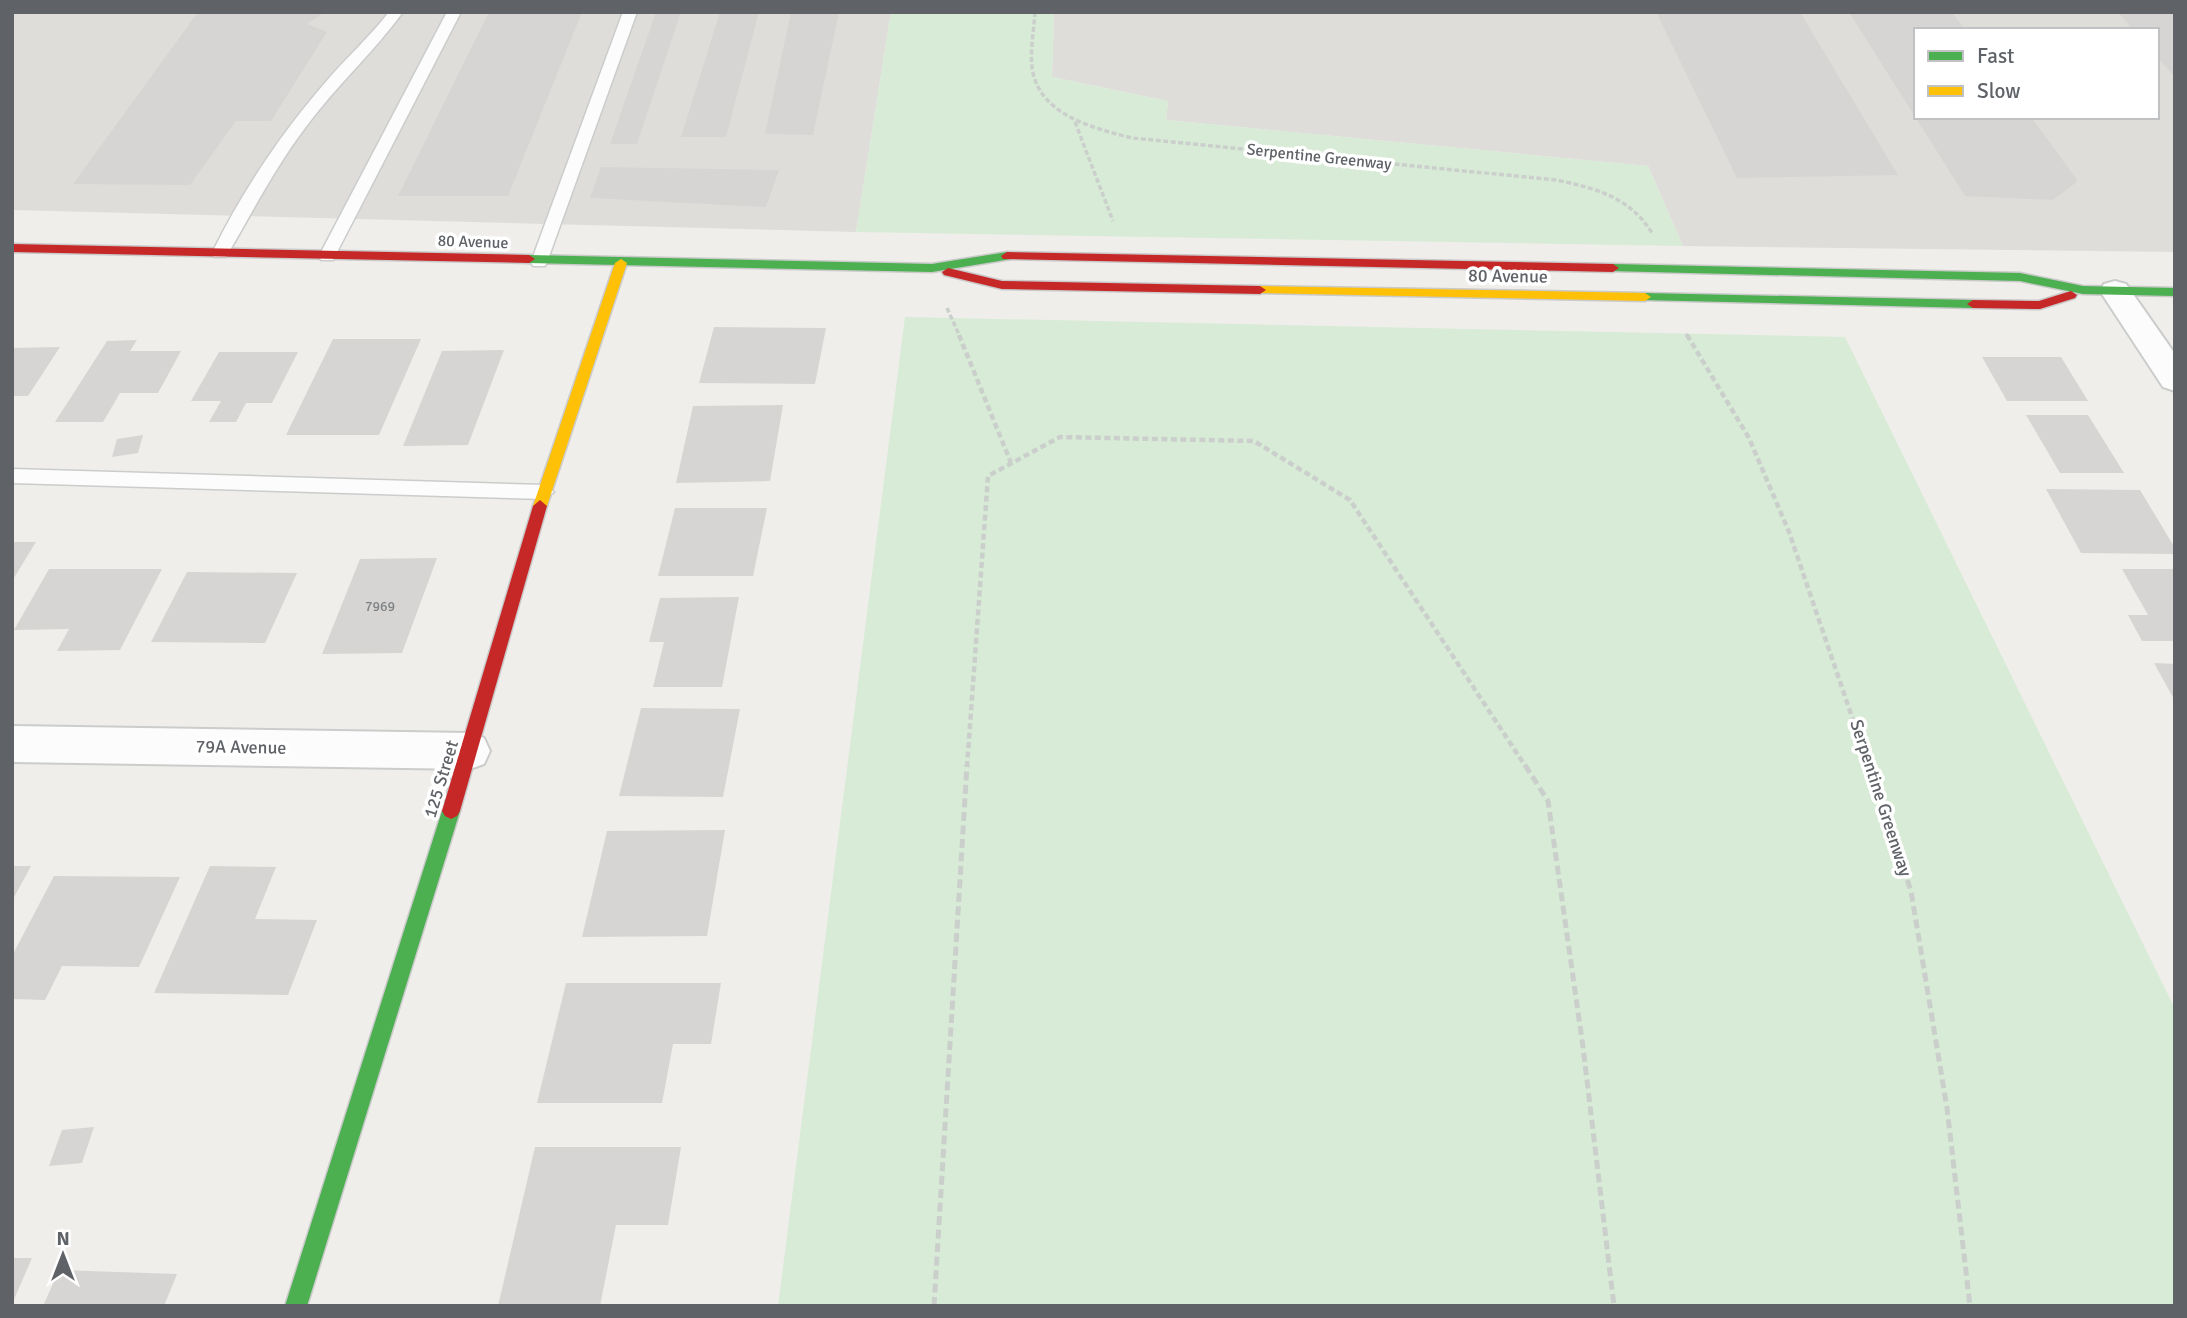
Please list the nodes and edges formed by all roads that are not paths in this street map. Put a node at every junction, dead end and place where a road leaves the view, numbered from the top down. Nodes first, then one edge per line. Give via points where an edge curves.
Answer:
1 (396, 12) edge
2 (454, 12) edge
3 (630, 12) edge
4 (12, 248) edge
5 (220, 253) junction
6 (327, 256) junction
7 (539, 262) junction
8 (621, 263) junction
9 (932, 268) junction
10 (2083, 290) junction
11 (2115, 291) junction
12 (2175, 292) edge
13 (2175, 379) edge
14 (12, 476) edge
15 (544, 492) junction
16 (12, 744) edge
17 (470, 751) junction
18 (296, 1306) edge

1 - 5 lane via 288,139
2 - 6 lane
3 - 7 lane
4 - 5 main road, 80 Avenue
5 - 6 main road, 80 Avenue
6 - 7 main road, 80 Avenue
7 - 8 main road, 80 Avenue
8 - 9 main road, 80 Avenue
8 - 15 main road, 125 Street
9 - 10 main road, 80 Avenue via 1004,256 1149,258 2020,277
9 - 10 main road, 80 Avenue via 1002,285 1595,298 2040,305
10 - 11 main road, 80 Avenue
11 - 12 main road, 80 Avenue
11 - 13 street
14 - 15 lane
15 - 17 main road, 125 Street
16 - 17 street, 79A Avenue
17 - 18 main road, 125 Street

